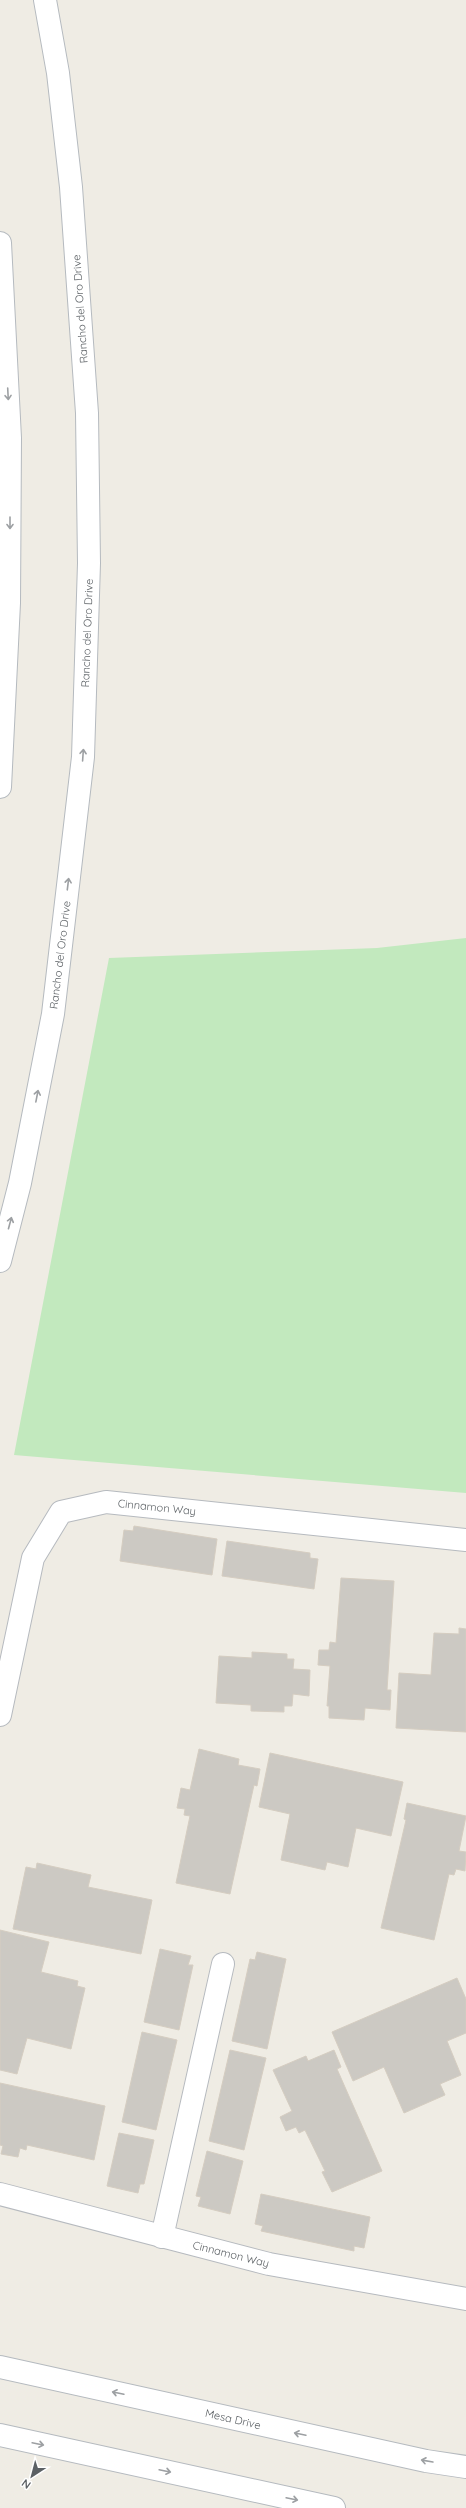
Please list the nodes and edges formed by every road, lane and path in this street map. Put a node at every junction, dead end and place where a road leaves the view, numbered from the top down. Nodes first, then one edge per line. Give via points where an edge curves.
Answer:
1 (45, 0) edge
2 (0, 243) edge
3 (0, 787) edge
4 (0, 1261) edge
5 (466, 1540) edge
6 (7, 1649) edge
7 (0, 1715) edge
8 (223, 1964) dead end
9 (0, 2194) edge
10 (162, 2237) junction
11 (466, 2299) edge
12 (0, 2367) edge
13 (0, 2435) edge
14 (466, 2467) edge
15 (334, 2508) edge

4 -> 1 main road, Rancho del Oro Drive via 20,1183 53,1014 83,757 89,563 87,414 71,187 58,73
2 -> 3 main road via 10,438 9,603
5 - 6 main road, Cinnamon Way via 106,1502 61,1512 33,1558
6 - 7 main road, Cinnamon Way
8 - 10 main road
9 - 10 main road, Cinnamon Way
10 - 11 main road, Cinnamon Way via 269,2264
14 -> 12 main road, Mesa Drive via 418,2460
13 -> 15 main road

